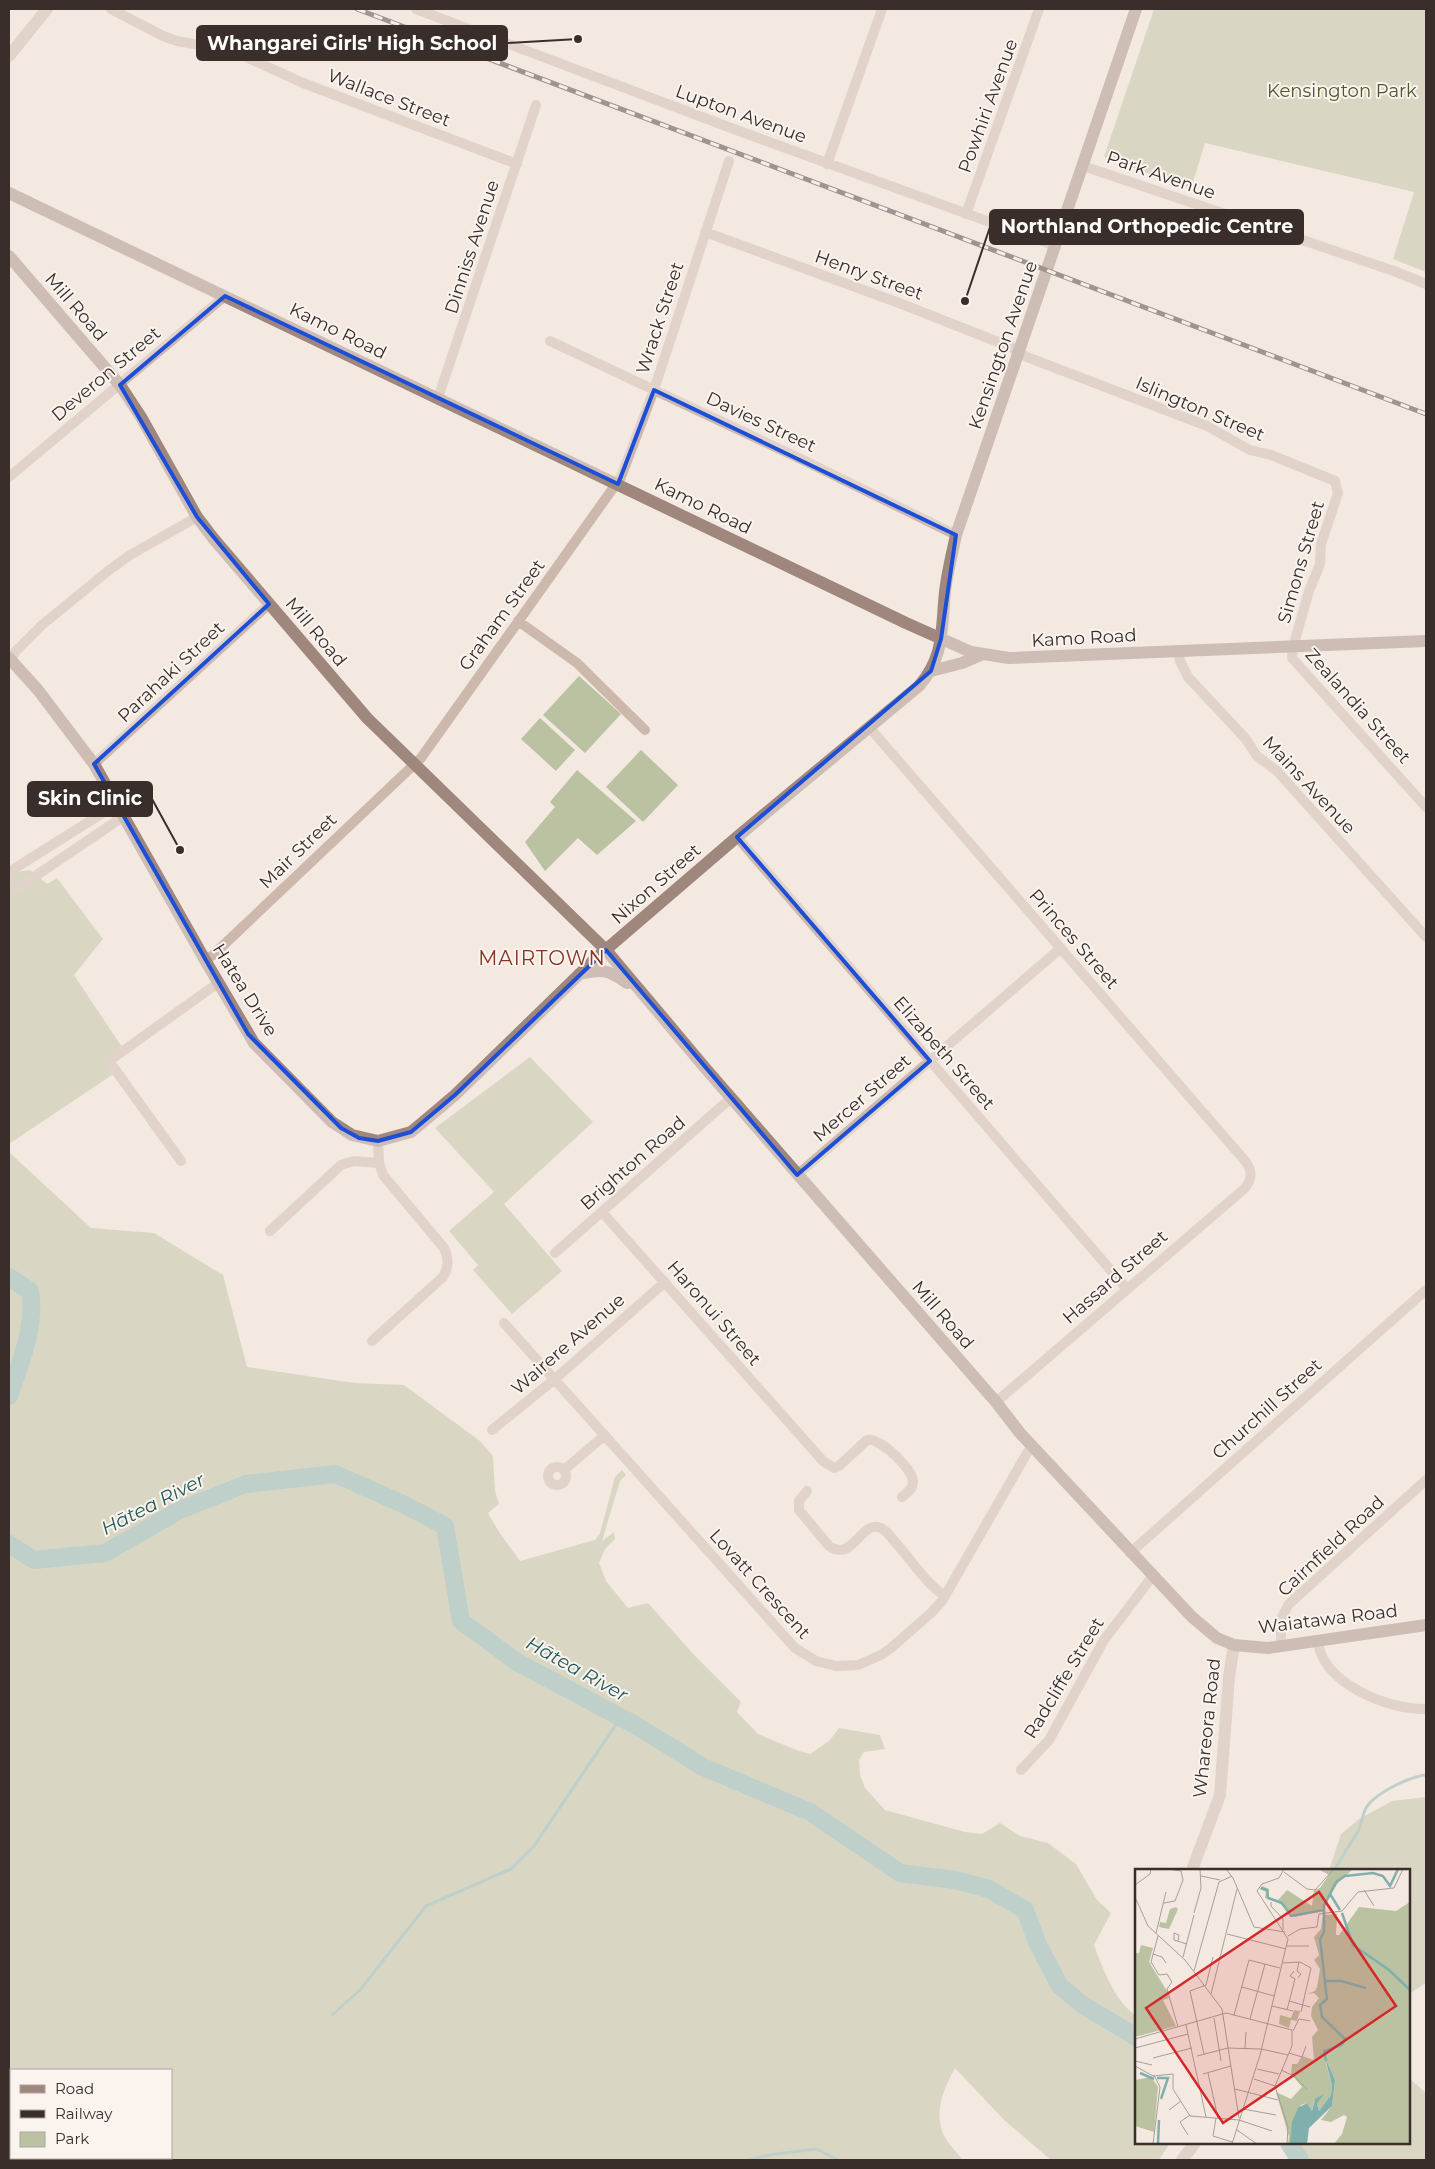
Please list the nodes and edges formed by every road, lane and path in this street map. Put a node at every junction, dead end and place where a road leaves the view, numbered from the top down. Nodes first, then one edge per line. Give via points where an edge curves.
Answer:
1 (47, 9) edge
2 (111, 9) edge
3 (416, 9) edge
4 (882, 9) edge
5 (1039, 9) edge
6 (1136, 9) edge
7 (9, 56) edge
8 (536, 105) dead end
9 (729, 161) dead end
10 (517, 164) junction
11 (828, 164) junction
12 (1083, 166) junction
13 (9, 193) edge
14 (966, 214) junction
15 (705, 232) junction
16 (1056, 246) junction
17 (9, 256) edge
18 (1426, 284) edge
19 (225, 296) junction
20 (550, 341) dead end
21 (1020, 353) junction
22 (120, 385) junction
23 (654, 390) junction
24 (438, 398) junction
25 (9, 478) edge
26 (617, 484) junction
27 (1338, 485) joint
28 (196, 517) junction
29 (956, 536) junction
30 (269, 604) junction
31 (518, 621) junction
32 (941, 640) junction
33 (1426, 641) edge
34 (1293, 647) junction
35 (1178, 650) junction
36 (980, 655) junction
37 (10, 658) edge
38 (931, 672) junction
39 (869, 727) junction
40 (645, 730) dead end
41 (94, 764) junction
42 (414, 764) junction
43 (117, 804) junction
44 (1426, 807) edge
45 (124, 816) junction
46 (737, 837) junction
47 (9, 872) edge
48 (9, 894) edge
49 (1426, 937) edge
50 (1061, 948) junction
51 (606, 950) junction
52 (204, 960) junction
53 (579, 974) junction
54 (218, 983) junction
55 (642, 992) junction
56 (930, 1061) junction
57 (731, 1098) junction
58 (378, 1141) junction
59 (181, 1161) dead end
60 (379, 1163) junction
61 (797, 1175) junction
62 (1251, 1175) joint
63 (602, 1212) junction
64 (270, 1231) dead end
65 (555, 1253) dead end
66 (665, 1282) junction
67 (1127, 1289) junction
68 (1426, 1290) edge
69 (504, 1323) dead end
70 (372, 1341) dead end
71 (555, 1379) junction
72 (996, 1402) junction
73 (492, 1430) dead end
74 (605, 1435) junction
75 (1033, 1447) junction
76 (564, 1470) dead end
77 (1426, 1480) edge
78 (807, 1491) dead end
79 (902, 1497) dead end
80 (1130, 1553) junction
81 (1152, 1577) junction
82 (945, 1596) junction
83 (1426, 1625) edge
84 (1318, 1642) junction
85 (1234, 1645) junction
86 (1281, 1646) junction
87 (1426, 1709) edge
88 (1021, 1770) dead end
89 (1192, 1869) edge
90 (1194, 2144) edge
91 (1182, 2160) edge

1 - 7 street
2 - 10 street, Wallace Street via 163,36 233,51 303,82
3 - 11 street, Lupton Avenue
4 - 11 street
5 - 14 street, Powhiri Avenue
6 - 12 main road, Kensington Avenue
8 - 10 street, Dinniss Avenue
9 - 15 street, Wrack Street
10 - 24 street, Dinniss Avenue
11 - 14 street, Lupton Avenue
12 - 16 main road, Kensington Avenue
12 - 18 street, Park Avenue
13 - 19 main road, Kamo Road
14 - 16 street, Lupton Avenue
15 - 21 street, Henry Street via 899,303
15 - 23 street, Wrack Street
16 - 21 main road, Kensington Avenue
17 - 22 main road, Mill Road
19 - 22 street, Deveron Street
19 - 24 main road, Kamo Road
20 - 23 street, Davies Street
21 - 27 street, Islington Street via 1207,426 1250,450 1329,478
21 - 29 main road, Kensington Avenue
22 - 25 street, Deveron Street
22 - 28 main road, Mill Road
23 - 26 street, Wrack Street
23 - 29 street, Davies Street
24 - 26 main road, Kamo Road
26 - 31 street, Graham Street
26 - 32 main road, Kamo Road
27 - 34 street, Simons Street via 1321,544 1320,564
28 - 30 main road, Mill Road
28 - 37 street via 108,571 42,625
29 - 32 main road, Kensington Avenue via 945,591
30 - 41 street, Parahaki Street
30 - 42 main road, Mill Road via 367,718
31 - 40 street via 576,663
31 - 42 street, Graham Street
32 - 36 main road, Kamo Road
32 - 38 main road, Nixon Street
33 - 34 main road, Kamo Road
34 - 35 main road, Kamo Road
34 - 44 street, Zealandia Street via 1293,660
35 - 36 main road, Kamo Road via 1030,659
35 - 49 street, Mains Avenue via 1188,677
36 - 38 main road via 962,664
37 - 41 main road, Hatea Drive
38 - 39 main road, Nixon Street via 919,686
39 - 46 main road, Nixon Street
39 - 50 street, Princes Street
41 - 43 main road, Hatea Drive
42 - 51 main road, Mill Road
42 - 52 street, Mair Street
43 - 45 main road, Hatea Drive
43 - 47 street
45 - 48 street
45 - 52 main road, Hatea Drive
46 - 51 main road, Nixon Street
46 - 56 street, Elizabeth Street
50 - 56 street, Mercer Street
50 - 62 street, Princes Street via 1246,1162
51 - 53 main road, Nixon Street
51 - 55 main road, Mill Road
52 - 54 main road, Hatea Drive
53 - 55 main road, Mill Road via 609,971
53 - 58 main road, Nixon Street via 455,1096 420,1125 400,1136
54 - 58 main road, Hatea Drive via 254,1043 323,1115 352,1136
54 - 59 street via 108,1061
55 - 57 main road, Mill Road
56 - 61 street, Mercer Street
56 - 67 street, Elizabeth Street
57 - 61 main road, Mill Road
57 - 63 street, Brighton Road
58 - 60 street
60 - 64 street via 354,1161 341,1165
60 - 70 street via 391,1186 444,1248 448,1260 444,1277
61 - 72 main road, Mill Road
62 - 67 street, Hassard Street via 1244,1189
63 - 65 street, Brighton Road
63 - 66 street, Haronui Street
66 - 71 street, Wairere Avenue
66 - 79 street, Haronui Street via 823,1461 834,1468 868,1440 881,1442 912,1475 911,1488
67 - 72 street, Hassard Street
68 - 80 street, Churchill Street
69 - 71 street, Lovatt Crescent
71 - 73 street, Wairere Avenue
71 - 74 street, Lovatt Crescent
72 - 75 main road, Mill Road
74 - 76 street
74 - 82 street, Lovatt Crescent via 794,1648 808,1658 836,1666 869,1661 891,1648
75 - 80 main road, Mill Road
75 - 82 street, Lovatt Crescent via 1027,1452
77 - 86 street, Cairnfield Road via 1289,1604 1281,1619
78 - 82 street via 799,1501 798,1510 829,1546 842,1550 848,1548 868,1529 881,1528
80 - 81 main road, Mill Road
81 - 85 main road, Mill Road via 1212,1635
81 - 88 street, Radcliffe Street via 1104,1640 1049,1740
83 - 84 main road, Waiatawa Road
84 - 86 main road, Waiatawa Road
84 - 87 street via 1319,1653 1324,1660 1351,1687 1377,1700 1411,1709
85 - 86 main road, Waiatawa Road
85 - 89 street, Whareora Road via 1220,1795
90 - 91 street

